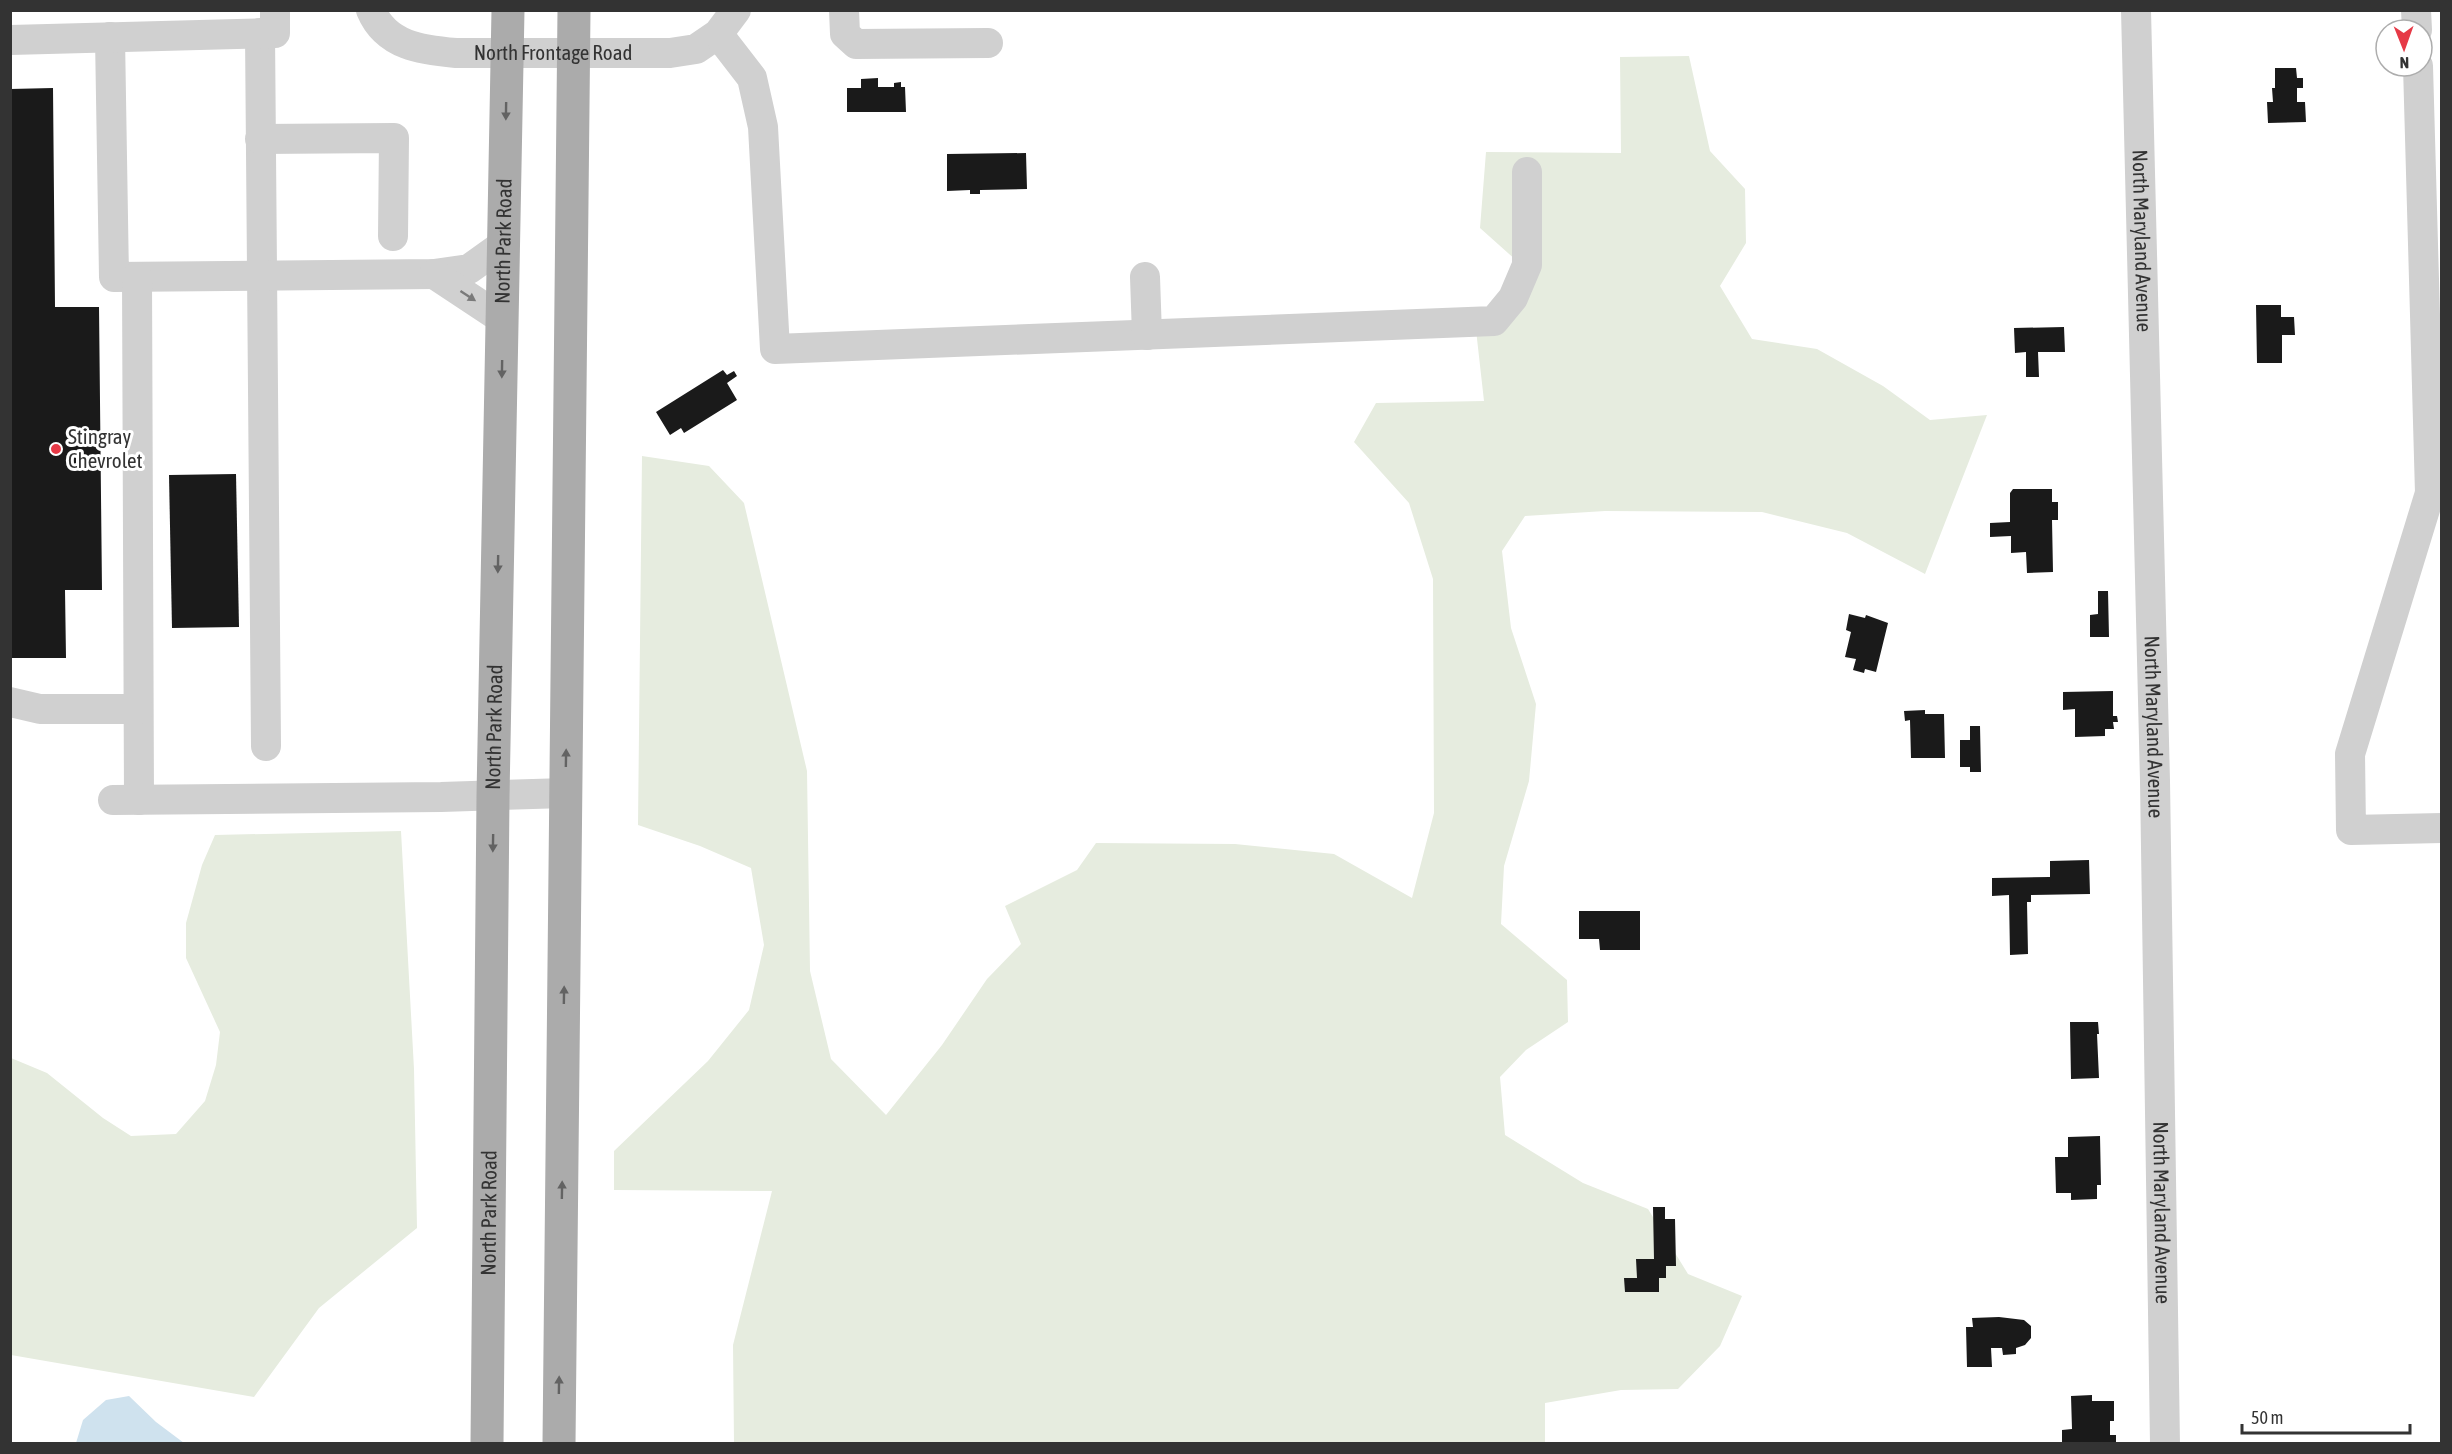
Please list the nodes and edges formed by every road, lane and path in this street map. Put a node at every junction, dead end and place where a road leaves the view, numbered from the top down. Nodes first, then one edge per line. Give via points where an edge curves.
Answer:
1 (371, 10) edge
2 (508, 10) edge
3 (574, 10) edge
4 (736, 10) edge
5 (844, 10) edge
6 (2136, 10) edge
7 (267, 22) edge
8 (718, 34) junction
9 (110, 37) junction
10 (10, 40) edge
11 (988, 43) dead end
12 (574, 51) junction
13 (507, 52) junction
14 (2419, 78) edge
15 (260, 139) junction
16 (1527, 172) dead end
17 (393, 236) dead end
18 (504, 244) junction
19 (434, 274) junction
20 (260, 276) junction
21 (137, 277) junction
22 (1145, 277) dead end
23 (2433, 294) edge
24 (502, 319) junction
25 (1147, 335) junction
26 (10, 702) edge
27 (138, 709) junction
28 (266, 746) dead end
29 (566, 793) junction
30 (493, 796) junction
31 (2442, 828) edge
32 (487, 1443) edge
33 (559, 1443) edge
34 (2165, 1443) edge

1 - 13 street, North Frontage Road via 385,32 403,44 424,50
2 - 13 main road, North Park Road
3 - 12 main road
4 - 8 street, North Frontage Road
5 - 11 street via 845,34 856,44
6 - 34 street, North Maryland Avenue via 2155,770
7 - 9 street
7 - 15 street
8 - 12 street, North Frontage Road via 696,49 670,53
8 - 25 street via 752,78 763,127 775,349
9 - 10 street
9 - 21 street via 114,278
12 - 13 street, North Frontage Road
29 -> 12 main road
13 -> 18 main road, North Park Road
14 - 23 street
15 - 17 street via 394,138
15 - 20 street
16 - 25 street via 1527,265 1513,298 1494,321
18 - 19 street via 469,269
18 - 24 main road, North Park Road
19 - 20 street
19 -> 24 street
20 - 21 street
20 - 28 street
21 - 27 street
22 - 25 street
23 - 31 street via 2430,493 2350,754 2351,830
24 -> 30 main road, North Park Road
26 - 27 street via 40,709
27 - 30 street via 126,800
29 - 30 street
33 -> 29 main road
30 -> 32 main road, North Park Road

